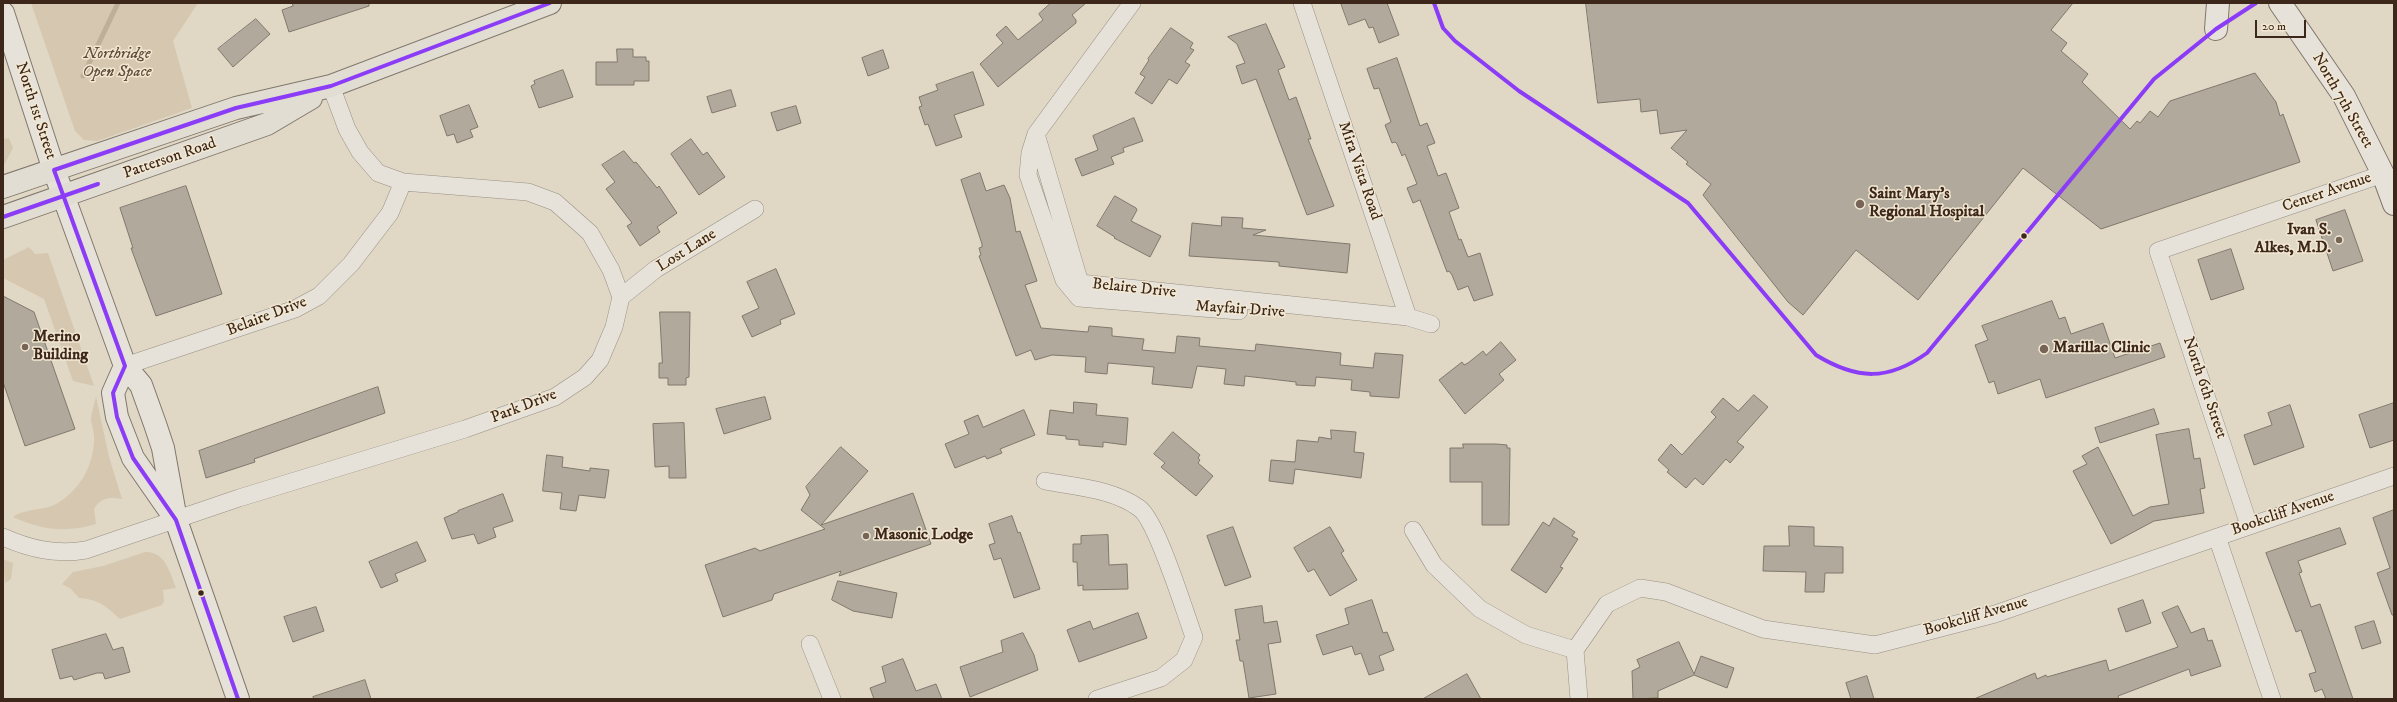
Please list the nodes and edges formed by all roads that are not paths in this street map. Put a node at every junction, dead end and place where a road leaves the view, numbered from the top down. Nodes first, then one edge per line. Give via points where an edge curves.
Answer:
1 (550, 3) edge
2 (1132, 3) edge
3 (1302, 3) edge
4 (2218, 3) edge
5 (2280, 3) edge
6 (3, 13) edge
7 (2216, 29) dead end
8 (331, 86) junction
9 (54, 170) junction
10 (2383, 174) junction
11 (403, 182) junction
12 (3, 187) edge
13 (64, 196) junction
14 (2394, 204) edge
15 (756, 209) dead end
16 (3, 217) edge
17 (2158, 251) joint
18 (622, 297) junction
19 (1408, 316) junction
20 (1431, 324) dead end
21 (125, 366) junction
22 (2394, 476) edge
23 (1045, 481) dead end
24 (176, 520) junction
25 (2250, 525) junction
26 (1413, 530) dead end
27 (3, 537) edge
28 (2217, 537) junction
29 (810, 644) dead end
30 (1575, 650) junction
31 (2270, 698) edge
32 (238, 699) edge
33 (832, 699) edge
34 (1097, 699) edge
35 (1579, 699) edge

1 - 8 main road, Patterson Road
2 - 19 street, Belaire Drive via 1036,134 1080,283
3 - 19 street, Mira Vista Road
4 - 7 main road
5 - 10 main road, North 7th Street via 2344,96
6 - 9 main road, North 1st Street
8 - 9 main road, Patterson Road via 236,108
8 - 11 street via 347,129 360,152 378,173
8 - 13 main road, Patterson Road via 267,124
9 - 12 main road, Patterson Road
9 - 13 main road, North 1st Street
10 - 14 main road, North 7th Street
10 - 17 street, Center Avenue
11 - 18 street via 528,192 555,202 590,233 611,270
11 - 21 street, Belaire Drive via 390,213 351,264 319,296 295,309
13 - 16 main road, Patterson Road
13 - 21 main road, North 1st Street
15 - 18 street, Lost Lane via 656,269
17 - 25 street, North 6th Street
18 - 24 street, Park Drive via 614,327 600,360 585,378 555,397 458,432 239,498
19 - 20 street
21 - 24 main road, North 1st Street via 141,385 156,424
21 - 24 main road, North 1st Street via 113,393 117,417 133,458
22 - 25 street, Bookcliff Avenue
23 - 34 street via 1112,494 1140,508 1159,540 1194,637 1184,660 1161,678
24 - 27 street, Park Drive via 86,550 69,553 31,549
24 - 32 main road, North 1st Street
25 - 28 street, Bookcliff Avenue
26 - 30 street via 1434,565 1480,609 1526,635
28 - 30 street, Bookcliff Avenue via 1996,614 1875,645 1763,629 1666,592 1640,588 1607,604
28 - 31 street
29 - 33 street
30 - 35 street

